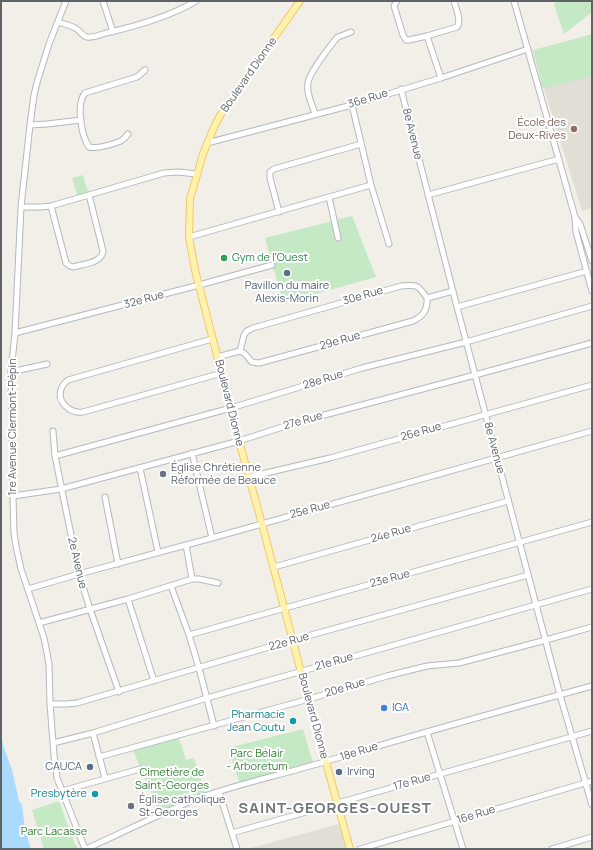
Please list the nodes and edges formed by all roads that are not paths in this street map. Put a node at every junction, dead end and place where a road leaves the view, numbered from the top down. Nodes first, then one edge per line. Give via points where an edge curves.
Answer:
1 (66, 1) edge
2 (104, 1) edge
3 (196, 1) edge
4 (300, 1) edge
5 (397, 1) edge
6 (454, 1) edge
7 (514, 1) edge
8 (58, 22) junction
9 (113, 32) junction
10 (351, 32) dead end
11 (427, 36) junction
12 (528, 49) junction
13 (145, 70) dead end
14 (441, 78) junction
15 (401, 89) junction
16 (352, 105) junction
17 (314, 114) junction
18 (81, 120) junction
19 (30, 125) junction
20 (128, 134) dead end
21 (207, 143) junction
22 (361, 144) junction
23 (558, 159) junction
24 (196, 174) junction
25 (371, 185) junction
26 (89, 195) junction
27 (428, 195) junction
28 (329, 197) junction
29 (51, 206) junction
30 (21, 207) junction
31 (279, 212) junction
32 (575, 217) junction
33 (189, 237) junction
34 (338, 238) dead end
35 (389, 244) dead end
36 (591, 251) edge
37 (592, 261) edge
38 (272, 265) dead end
39 (587, 271) junction
40 (199, 285) junction
41 (453, 291) junction
42 (592, 291) edge
43 (427, 298) junction
44 (592, 306) edge
45 (457, 307) junction
46 (15, 333) junction
47 (212, 339) junction
48 (466, 342) junction
49 (592, 343) edge
50 (240, 351) junction
51 (217, 357) junction
52 (47, 364) dead end
53 (11, 372) junction
54 (222, 373) junction
55 (475, 375) junction
56 (592, 385) edge
57 (231, 408) junction
58 (485, 414) junction
59 (53, 431) dead end
60 (592, 432) edge
61 (239, 440) junction
62 (192, 453) junction
63 (55, 456) junction
64 (497, 458) junction
65 (140, 468) junction
66 (249, 477) junction
67 (61, 489) junction
68 (14, 496) junction
69 (105, 497) dead end
70 (508, 501) junction
71 (592, 522) edge
72 (262, 524) junction
73 (212, 538) junction
74 (520, 543) junction
75 (186, 545) junction
76 (158, 552) junction
77 (118, 564) junction
78 (274, 567) junction
79 (79, 574) junction
80 (528, 575) junction
81 (192, 580) junction
82 (218, 583) dead end
83 (171, 586) junction
84 (28, 589) junction
85 (592, 589) edge
86 (128, 599) junction
87 (536, 605) junction
88 (285, 608) junction
89 (90, 609) junction
90 (39, 623) junction
91 (592, 627) edge
92 (188, 634) junction
93 (293, 640) junction
94 (546, 640) junction
95 (199, 668) junction
96 (301, 672) junction
97 (154, 681) junction
98 (592, 686) edge
99 (119, 692) junction
100 (560, 695) junction
101 (207, 698) junction
102 (309, 699) junction
103 (50, 704) junction
104 (214, 726) junction
105 (592, 730) edge
106 (427, 732) junction
107 (93, 733) junction
108 (571, 736) junction
109 (53, 743) junction
110 (99, 757) junction
111 (326, 762) junction
112 (140, 769) dead end
113 (440, 773) junction
114 (105, 778) junction
115 (592, 780) edge
116 (586, 782) junction
117 (62, 791) junction
118 (219, 792) junction
119 (337, 803) junction
120 (592, 805) edge
121 (455, 821) junction
122 (232, 833) junction
123 (592, 838) edge
124 (85, 849) edge
125 (237, 849) edge
126 (350, 849) edge
127 (360, 849) edge
128 (463, 849) edge
129 (552, 849) edge

1 - 8 street, 1re Avenue Clermont-Pépin
2 - 9 street
3 - 9 street via 164,17
4 - 21 main road, Boulevard Dionne via 221,114
5 - 11 street via 394,6 402,35 406,40
6 - 11 street via 459,25
7 - 12 street
8 - 9 street via 74,27 87,37
8 - 19 street, 1re Avenue Clermont-Pépin via 38,79
10 - 17 street via 335,40 311,75 308,89
11 - 14 street
12 - 14 street, 36e Rue
12 - 23 street
13 - 18 street via 137,77 86,93 81,100
14 - 15 street, 36e Rue
15 - 16 street, 36e Rue
15 - 27 street, 8e Avenue
16 - 17 street, 36e Rue
16 - 22 street
17 - 21 street, 36e Rue
18 - 19 street
18 - 20 street via 86,142 91,148 118,142
19 - 30 street, 1re Avenue Clermont-Pépin
21 - 24 main road, Boulevard Dionne
22 - 25 street
22 - 31 street via 270,172
23 - 27 street
23 - 32 street
24 - 26 street via 164,174
24 - 33 main road, Boulevard Dionne via 190,199
25 - 28 street
25 - 35 street
26 - 29 street
26 - 29 street via 103,247 100,259 94,261 73,267 68,265
27 - 41 street, 8e Avenue
28 - 31 street
28 - 34 street
29 - 30 street
30 - 46 street, 1re Avenue Clermont-Pépin
31 - 33 street
32 - 36 street
32 - 39 street via 576,232
33 - 40 main road, Boulevard Dionne
36 - 37 street
38 - 40 street, 32e Rue
39 - 42 street
39 - 45 street
40 - 46 street, 32e Rue
40 - 47 main road, Boulevard Dionne
41 - 43 street
41 - 45 street, 8e Avenue
43 - 50 street, 29e Rue via 425,311 413,321 259,364 252,362
43 - 50 street, 30e Rue via 415,285 401,286 246,330
44 - 48 street, 28e Rue
45 - 48 street, 8e Avenue
46 - 53 street, 1re Avenue Clermont-Pépin
47 - 51 main road, Boulevard Dionne
47 - 54 street via 68,380 60,392 61,401 70,410 78,412
48 - 55 street, 8e Avenue
48 - 57 street, 28e Rue via 362,368
49 - 55 street, 27e Rue
50 - 51 street
51 - 54 main road, Boulevard Dionne
52 - 53 street
53 - 68 street, 1re Avenue Clermont-Pépin
54 - 57 main road, Boulevard Dionne
55 - 58 street, 8e Avenue
55 - 61 street, 27e Rue
56 - 58 street, 26e Rue
57 - 61 main road, Boulevard Dionne
57 - 63 street, 28e Rue
58 - 64 street, 8e Avenue
58 - 66 street, 26e Rue via 330,458
59 - 63 street, 2e Avenue
60 - 64 street, 25e Rue
61 - 62 street, 27e Rue
61 - 66 main road, Boulevard Dionne
62 - 65 street, 27e Rue
62 - 73 street
63 - 67 street, 2e Avenue
64 - 70 street, 8e Avenue
64 - 72 street, 25e Rue
65 - 67 street, 27e Rue
65 - 76 street
66 - 72 main road, Boulevard Dionne
67 - 68 street, 27e Rue
67 - 79 street, 2e Avenue
68 - 84 street, 1re Avenue Clermont-Pépin via 14,533
69 - 77 street
70 - 74 street, 8e Avenue
70 - 78 street, 24e Rue
71 - 74 street, 23e Rue
72 - 73 street, 25e Rue
72 - 78 main road, Boulevard Dionne
73 - 75 street, 25e Rue
74 - 80 street, 8e Avenue
74 - 88 street, 23e Rue
75 - 76 street, 25e Rue
75 - 81 street
76 - 77 street, 25e Rue
77 - 79 street, 25e Rue
78 - 88 main road, Boulevard Dionne
79 - 84 street, 25e Rue
79 - 89 street, 2e Avenue
80 - 87 street, 8e Avenue
80 - 93 street, 22e Rue
81 - 82 street
81 - 83 street
83 - 86 street
83 - 92 street
84 - 90 street, 1re Avenue Clermont-Pépin
85 - 87 street, 21e Rue
86 - 89 street
86 - 97 street
87 - 94 street, 8e Avenue
87 - 96 street, 21e Rue
88 - 92 street, 23e Rue
88 - 93 main road, Boulevard Dionne
89 - 90 street
89 - 99 street, 2e Avenue
90 - 103 street, 1re Avenue Clermont-Pépin via 48,664
91 - 94 street, 20e Rue
92 - 95 street
93 - 95 street, 22e Rue
93 - 96 main road, Boulevard Dionne
94 - 100 street, 8e Avenue
94 - 102 street, 20e Rue via 459,663 427,666
95 - 97 street, 22e Rue
95 - 101 street
96 - 101 street, 21e Rue
96 - 102 main road, Boulevard Dionne
97 - 99 street, 22e Rue
98 - 100 street, 18e Rue
99 - 103 street, 22e Rue via 77,703
100 - 106 street, 18e Rue
100 - 108 street, 8e Avenue
101 - 104 street
101 - 107 street, 21e Rue
102 - 104 street, 20e Rue
102 - 111 main road, Boulevard Dionne
103 - 109 street, 1re Avenue Clermont-Pépin
104 - 110 street, 20e Rue
105 - 108 street, 17e Rue
106 - 111 street, 18e Rue
106 - 113 street
107 - 109 street, 21e Rue
107 - 110 street
108 - 113 street, 17e Rue
108 - 116 street, 8e Avenue
109 - 117 street, 1re Avenue Clermont-Pépin via 57,778
110 - 114 street
111 - 118 street, 18e Rue
111 - 119 main road, Boulevard Dionne
112 - 114 street
113 - 119 street, 17e Rue
113 - 121 street
114 - 117 street
115 - 116 street, 16e Rue
116 - 120 street, 8e Avenue
116 - 121 street, 16e Rue
117 - 124 street, 1re Avenue Clermont-Pépin
118 - 122 street
118 - 124 street, 18e Rue
119 - 122 street, 17e Rue
119 - 126 main road, Boulevard Dionne
121 - 127 street, 16e Rue
121 - 128 street
122 - 125 street
123 - 129 street

